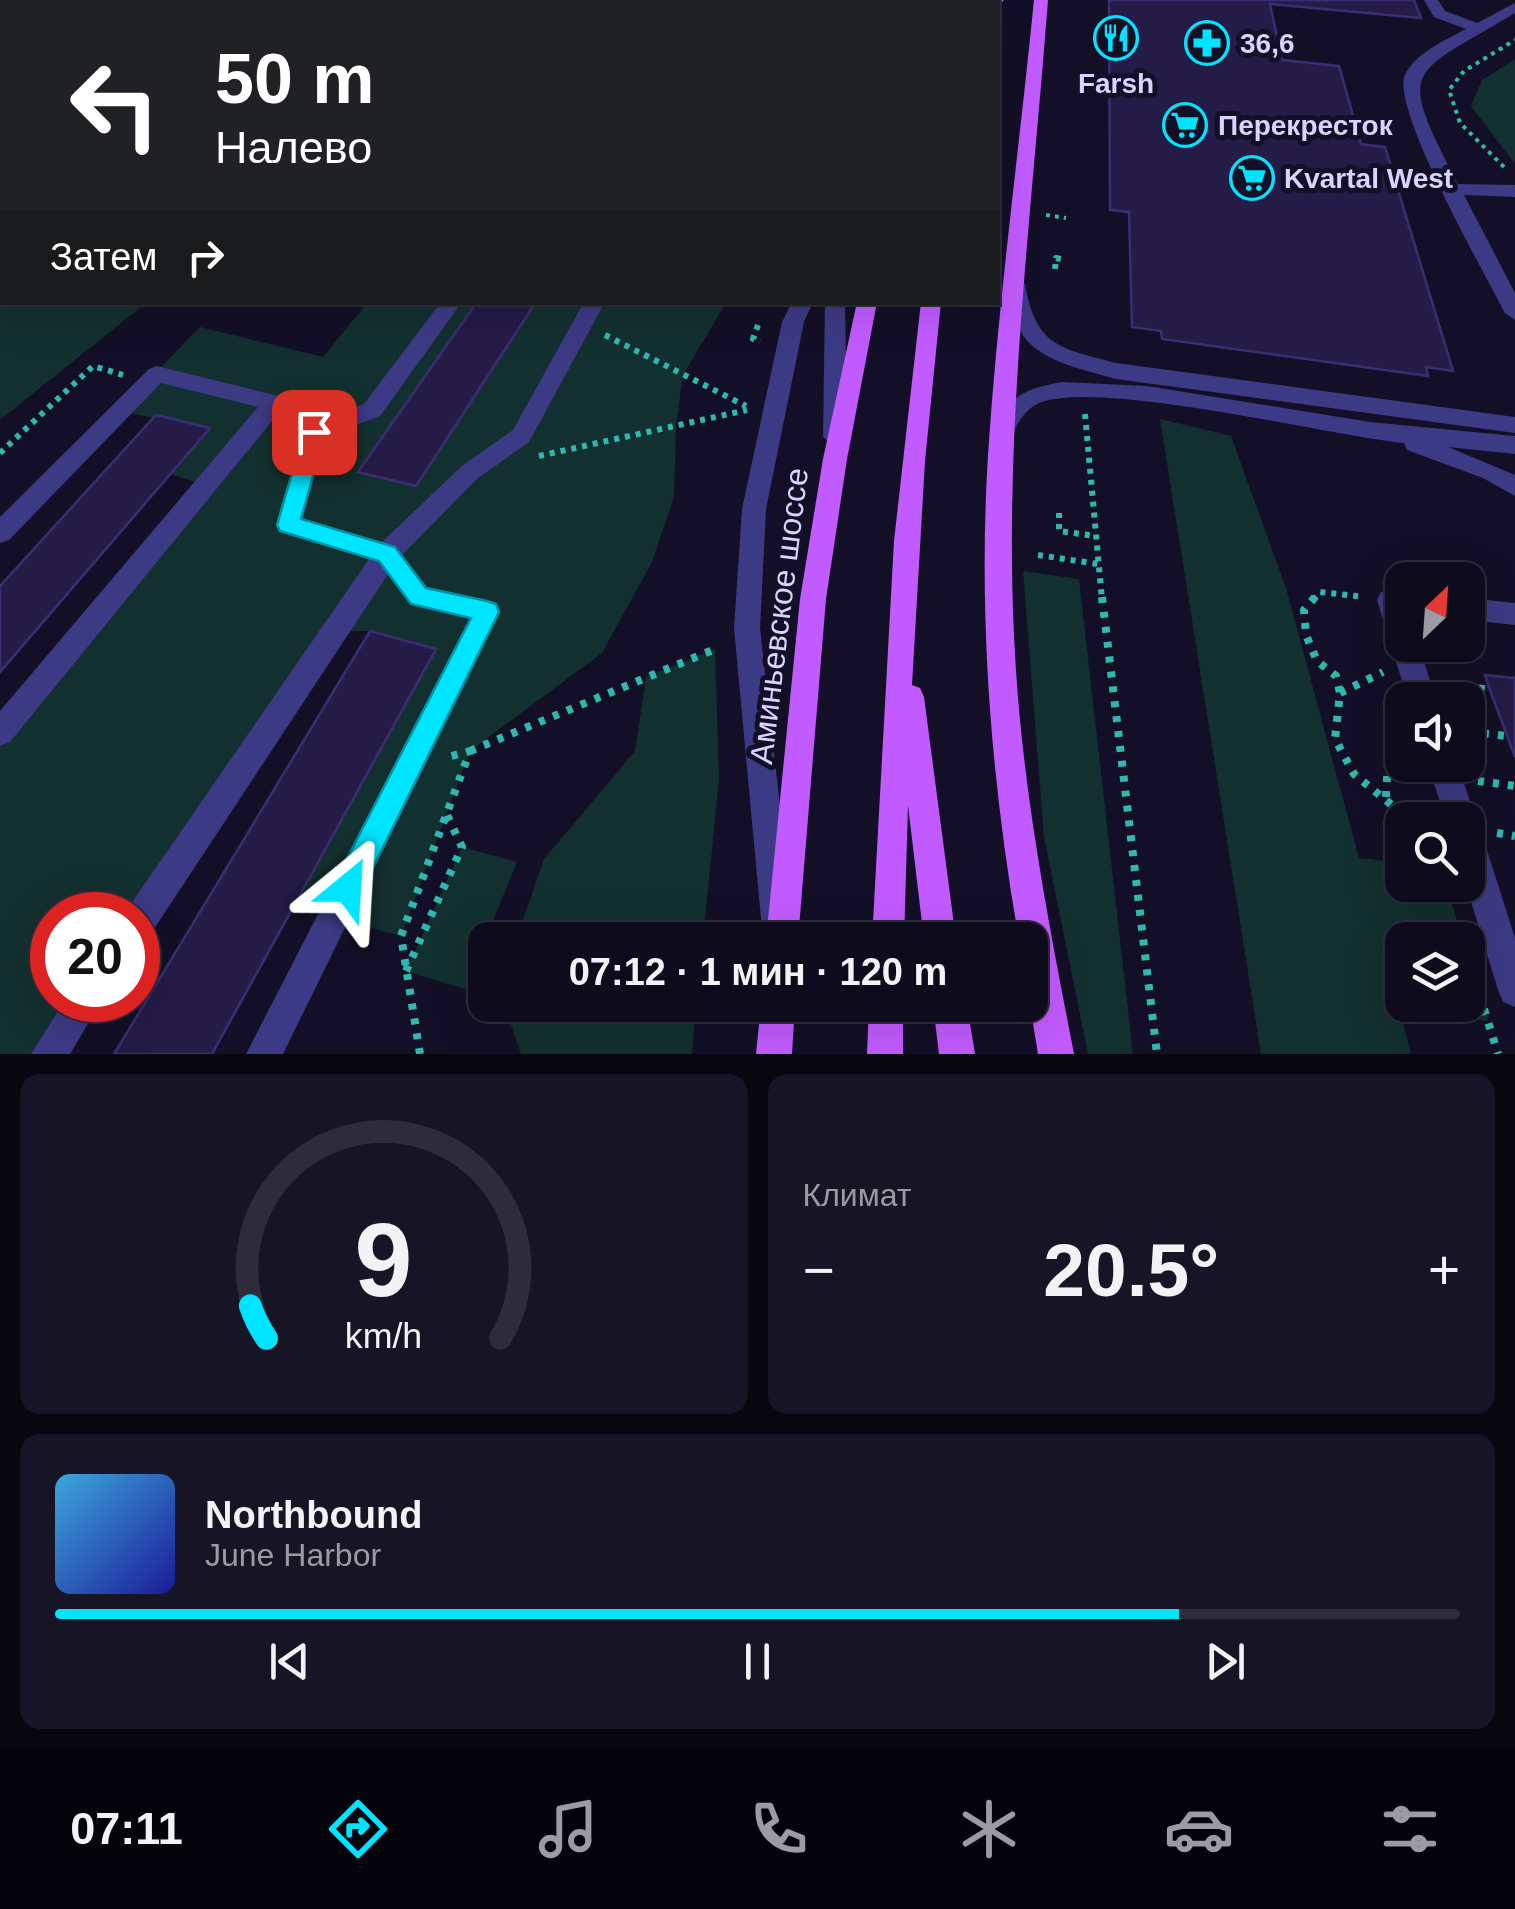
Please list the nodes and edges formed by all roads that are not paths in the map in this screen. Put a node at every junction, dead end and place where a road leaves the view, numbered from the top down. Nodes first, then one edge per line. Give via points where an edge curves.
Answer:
1 (1041, 0) edge
2 (1431, 0) edge
3 (1515, 6) edge
4 (1480, 30) junction
5 (1450, 189) junction
6 (1515, 192) edge
7 (1013, 279) junction
8 (450, 305) edge
9 (802, 305) edge
10 (835, 305) edge
11 (867, 305) edge
12 (931, 305) edge
13 (589, 313) edge
14 (1515, 313) edge
15 (274, 403) junction
16 (1515, 425) edge
17 (1372, 431) junction
18 (314, 432) junction
19 (1001, 434) junction
20 (1515, 445) edge
21 (835, 458) junction
22 (1515, 487) edge
23 (0, 533) edge
24 (387, 554) junction
25 (901, 606) junction
26 (1485, 611) edge
27 (1515, 614) edge
28 (0, 734) edge
29 (1485, 851) edge
30 (158, 892) edge
31 (779, 922) edge
32 (783, 922) edge
33 (889, 922) edge
34 (937, 922) edge
35 (1515, 990) edge
36 (70, 1022) edge
37 (777, 1022) edge
38 (886, 1022) edge
39 (952, 1022) edge
40 (48, 1054) edge
41 (264, 1054) edge
42 (774, 1054) edge
43 (885, 1054) edge
44 (957, 1054) edge
45 (1056, 1054) edge

1 - 7 main road
2 - 4 street via 1439,14
3 - 4 street
4 - 5 street via 1415,71 1411,82 1414,111
5 - 6 street
5 - 14 street
7 - 16 street via 1035,340 1116,371
7 - 19 main road
8 - 18 street via 372,410
9 - 31 street via 754,509 747,628
10 - 21 street
11 - 21 main road, Аминьевское шоссе
12 - 25 main road
13 - 24 street via 521,436 470,472
15 - 18 street
15 - 23 street via 157,374
15 - 28 street
17 - 19 street via 1067,390 1018,405
17 - 20 street
17 - 22 street via 1436,450
18 - 24 street via 288,525
19 - 45 main road via 1000,636 1016,836
21 - 32 main road, Аминьевское шоссе via 812,599
24 - 30 street
24 - 41 street via 419,596 487,612
25 - 33 main road
25 - 34 main road
26 - 27 street
29 - 35 street
36 - 40 street
37 - 42 main road
38 - 43 main road
39 - 44 main road

